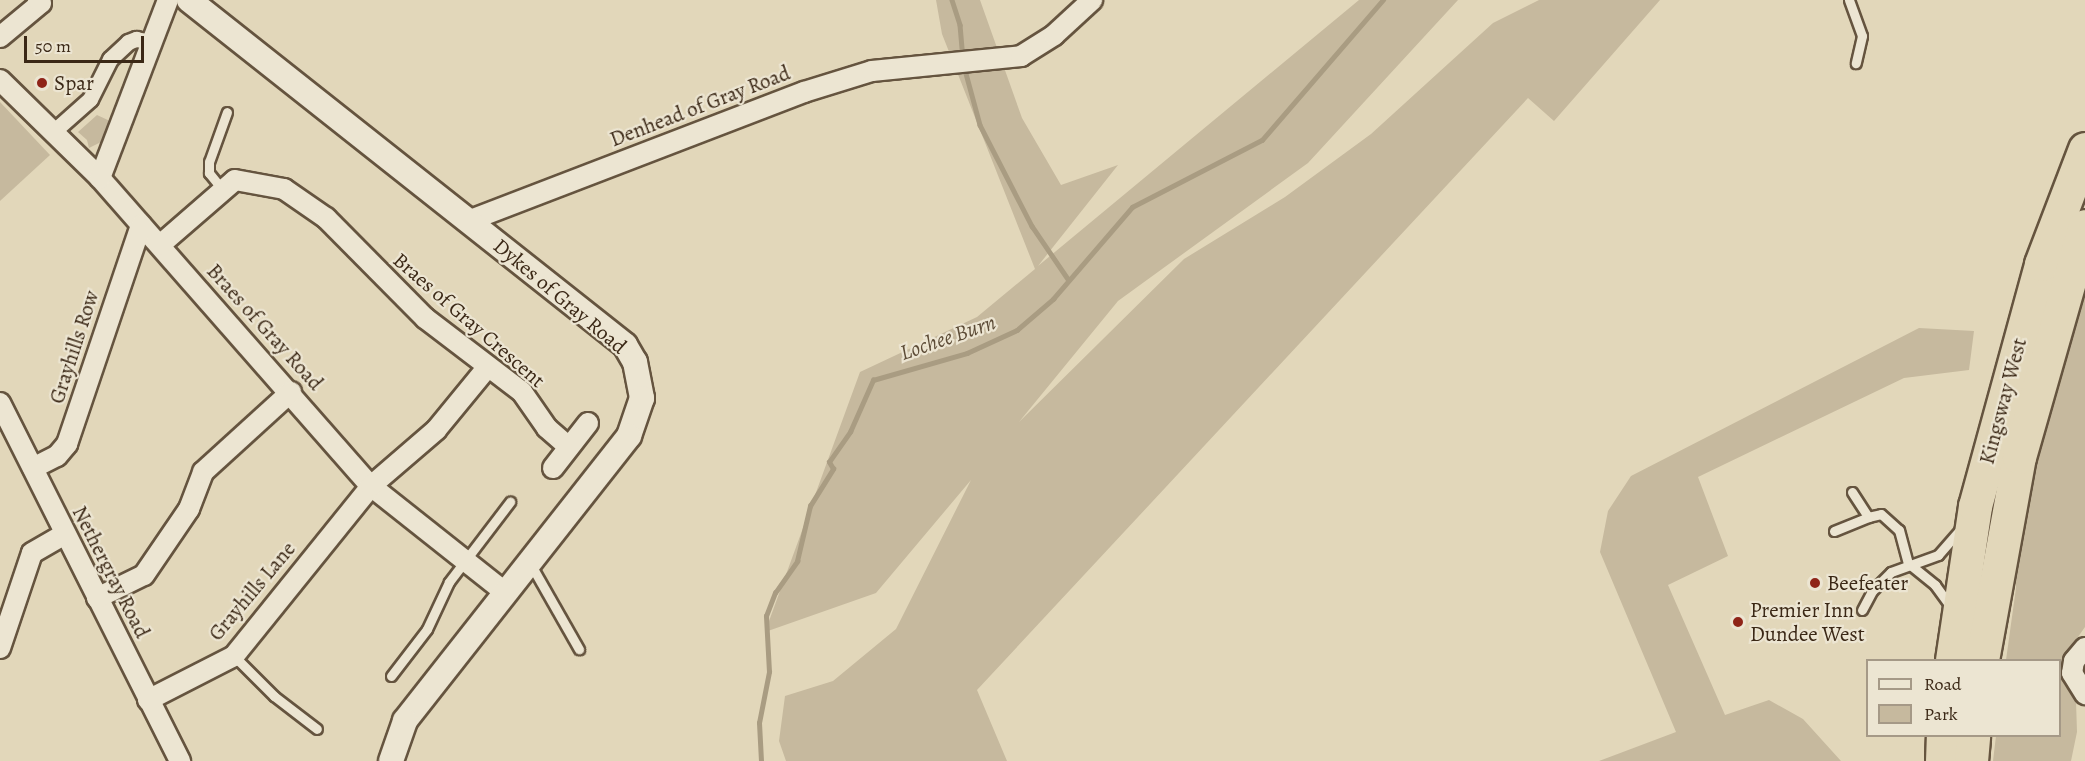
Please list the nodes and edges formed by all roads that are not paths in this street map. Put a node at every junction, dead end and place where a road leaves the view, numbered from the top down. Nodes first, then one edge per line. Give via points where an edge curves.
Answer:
1 (38, 0) edge
2 (168, 0) edge
3 (189, 0) edge
4 (1092, 0) edge
5 (1849, 0) edge
6 (0, 37) edge
7 (151, 42) junction
8 (1856, 63) dead end
9 (0, 80) edge
10 (227, 112) dead end
11 (54, 131) junction
12 (2085, 149) edge
13 (100, 178) junction
14 (222, 189) junction
15 (468, 221) junction
16 (141, 225) junction
17 (2085, 226) edge
18 (160, 245) junction
19 (487, 368) junction
20 (291, 392) junction
21 (0, 404) edge
22 (588, 423) dead end
23 (569, 447) junction
24 (33, 468) junction
25 (553, 468) dead end
26 (370, 486) junction
27 (1852, 492) dead end
28 (510, 501) dead end
29 (1975, 506) junction
30 (1868, 517) junction
31 (1834, 531) dead end
32 (65, 534) junction
33 (464, 561) junction
34 (1908, 562) junction
35 (530, 563) junction
36 (506, 593) junction
37 (97, 598) junction
38 (1862, 610) dead end
39 (1958, 616) junction
40 (0, 648) edge
41 (2085, 648) edge
42 (579, 650) dead end
43 (234, 656) junction
44 (1952, 659) edge
45 (1982, 659) edge
46 (391, 676) dead end
47 (2085, 694) edge
48 (148, 700) junction
49 (316, 729) dead end
50 (1943, 737) edge
51 (1973, 737) edge
52 (180, 761) edge
53 (391, 761) edge
54 (1942, 761) edge
55 (1971, 761) edge

1 - 6 street via 41,3
2 - 7 street
3 - 15 street, Dykes of Gray Road
4 - 15 street, Denhead of Gray Road via 1054,35 1022,56 872,71 804,92
5 - 8 lane via 1862,36
7 - 11 street via 128,42 110,59 90,99
7 - 13 street
9 - 11 street, Braes of Gray Road
10 - 14 lane via 209,162 209,173
11 - 13 street, Braes of Gray Road
12 - 29 highway, Kingsway West via 2041,264
13 - 16 street, Braes of Gray Road
14 - 18 street, Braes of Gray Crescent
14 - 19 street, Braes of Gray Crescent via 235,180 255,181 284,189 311,206 398,295
15 - 35 street, Dykes of Gray Road via 625,345 639,380 642,398 629,436
16 - 18 street, Braes of Gray Road
16 - 24 street, Grayhills Row via 67,444 57,456
17 - 45 highway, Kingsway West via 2019,457
18 - 20 street, Braes of Gray Road
19 - 23 street, Braes of Gray Crescent via 522,392 547,428
19 - 26 street, Grayhills Lane via 436,430
20 - 26 street, Braes of Gray Road
20 - 37 street via 203,472 189,509 144,575
21 - 24 street, Nethergray Road
22 - 23 street
23 - 25 street
24 - 32 street, Nethergray Road
26 - 33 street, Braes of Gray Road
26 - 43 street, Grayhills Lane
27 - 30 lane
28 - 33 lane
29 - 34 lane via 1951,544 1929,559
29 - 39 highway, Kingsway West
30 - 31 lane
30 - 34 lane via 1881,514 1899,530
32 - 37 street, Nethergray Road
32 - 40 street via 32,553
33 - 36 street, Braes of Gray Road
33 - 46 lane via 441,596 427,629
34 - 38 lane via 1872,591
34 - 39 lane via 1935,585
35 - 36 street, Dykes of Gray Road
35 - 42 lane
36 - 53 street, Dykes of Gray Road via 405,721
37 - 48 street, Nethergray Road
39 - 44 highway, Kingsway West
41 - 47 street via 2074,661 2072,673
43 - 48 street, Grayhills Lane
43 - 49 lane via 274,696
48 - 52 street, Nethergray Road
50 - 54 highway
51 - 55 highway

